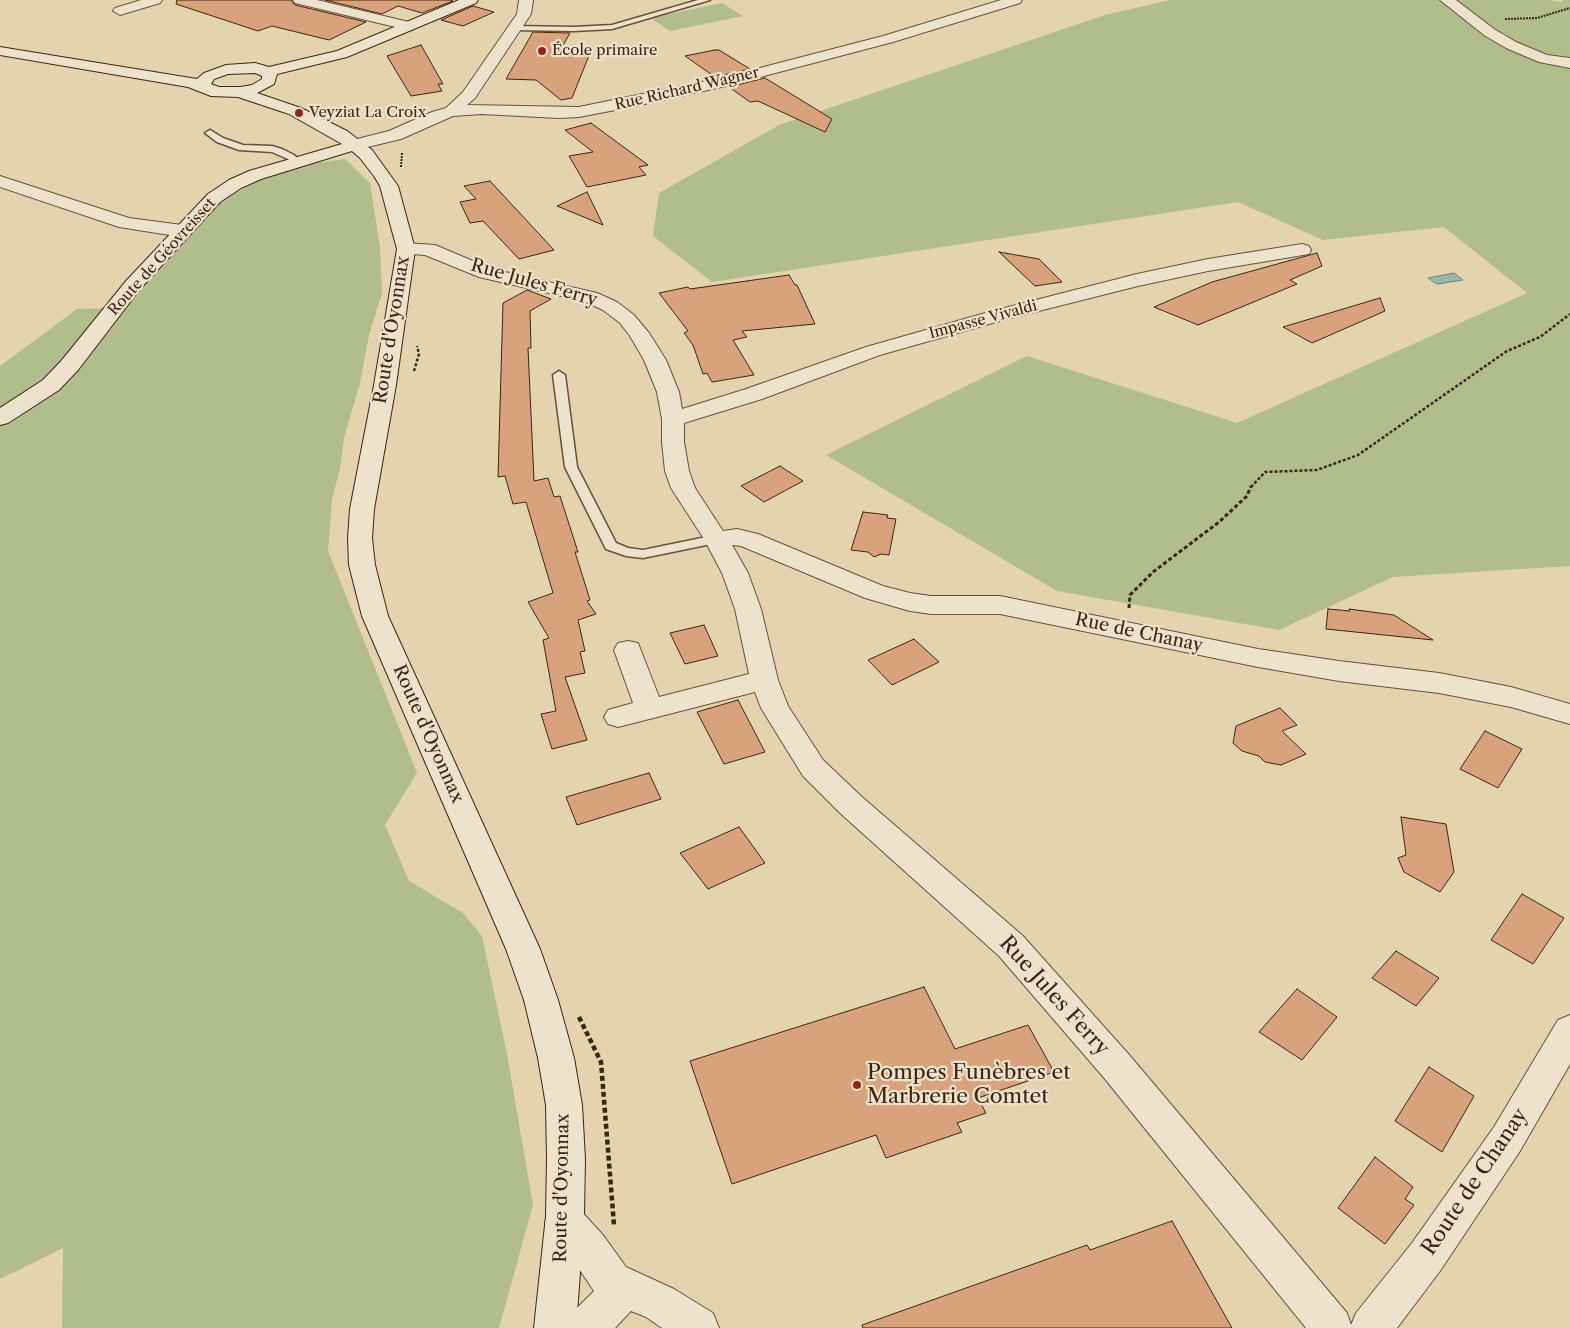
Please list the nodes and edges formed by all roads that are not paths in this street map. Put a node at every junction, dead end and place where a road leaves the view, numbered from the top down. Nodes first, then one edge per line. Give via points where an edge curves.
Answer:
1 (154, 0) edge
2 (300, 0) edge
3 (471, 0) edge
4 (526, 0) edge
5 (706, 0) edge
6 (968, 0) edge
7 (1015, 0) edge
8 (1447, 0) edge
9 (120, 11) dead end
10 (980, 11) junction
11 (408, 26) junction
12 (514, 28) junction
13 (0, 51) edge
14 (1570, 63) edge
15 (217, 72) junction
16 (136, 75) junction
17 (268, 77) junction
18 (206, 88) junction
19 (240, 92) junction
20 (295, 111) junction
21 (452, 112) junction
22 (210, 133) dead end
23 (356, 145) junction
24 (296, 162) junction
25 (0, 182) edge
26 (182, 231) junction
27 (406, 249) junction
28 (1302, 250) dead end
29 (559, 375) dead end
30 (0, 418) edge
31 (673, 419) junction
32 (716, 539) junction
33 (628, 650) dead end
34 (764, 680) junction
35 (649, 709) junction
36 (1570, 714) edge
37 (618, 717) dead end
38 (1570, 1031) edge
39 (565, 1223) junction
40 (618, 1285) junction
41 (555, 1328) edge
42 (588, 1328) edge
43 (698, 1328) edge
44 (1332, 1328) edge
45 (1372, 1328) edge

1 - 9 street
2 - 11 street
3 - 11 street
4 - 12 street via 524,14
5 - 12 lane via 612,27
6 - 10 street
7 - 10 street, Rue Richard Wagner
8 - 14 street via 1489,32 1544,59
10 - 21 street, Rue Richard Wagner via 736,78 599,108 559,113 480,109
11 - 17 street via 342,54
12 - 21 street via 469,95
13 - 16 street
15 - 16 street
15 - 17 street via 246,67 263,70
15 - 18 street via 204,80
16 - 18 street
17 - 19 street via 257,88
17 - 20 street via 268,88
18 - 19 street
19 - 20 street
20 - 23 street, Route d'Oyonnax
21 - 23 street, Rue Richard Wagner via 395,135
22 - 24 lane via 242,148 279,151
23 - 24 street, Route de Géovreisset
23 - 27 street, Route d'Oyonnax via 374,163 389,186
24 - 26 street, Route de Géovreisset via 235,184 208,204
25 - 26 street via 126,223
26 - 30 street, Route de Géovreisset via 51,385
27 - 31 street, Rue Jules Ferry via 428,249 486,273 562,289 610,306 639,333 655,360 668,392
27 - 39 street, Route d'Oyonnax via 362,509 362,565 375,616 523,949 541,1000 564,1106
28 - 31 street, Impasse Vivaldi via 1138,280 996,316 872,351 754,394
29 - 32 lane via 571,467 611,546 643,554
31 - 32 street, Rue Jules Ferry via 676,471 683,488
32 - 34 street, Rue Jules Ferry via 735,573 748,609
32 - 36 street, Rue de Chanay via 737,537 749,540 874,592 910,602 1000,605 1258,658 1339,672 1439,683 1511,697
33 - 35 street
34 - 35 street
34 - 44 street, Rue Jules Ferry via 775,708 813,768 1011,946 1118,1068
35 - 37 street
38 - 45 street, Route de Chanay via 1507,1138 1426,1257
39 - 40 street
39 - 41 street, Route d'Oyonnax
40 - 42 street
40 - 43 street via 660,1303

